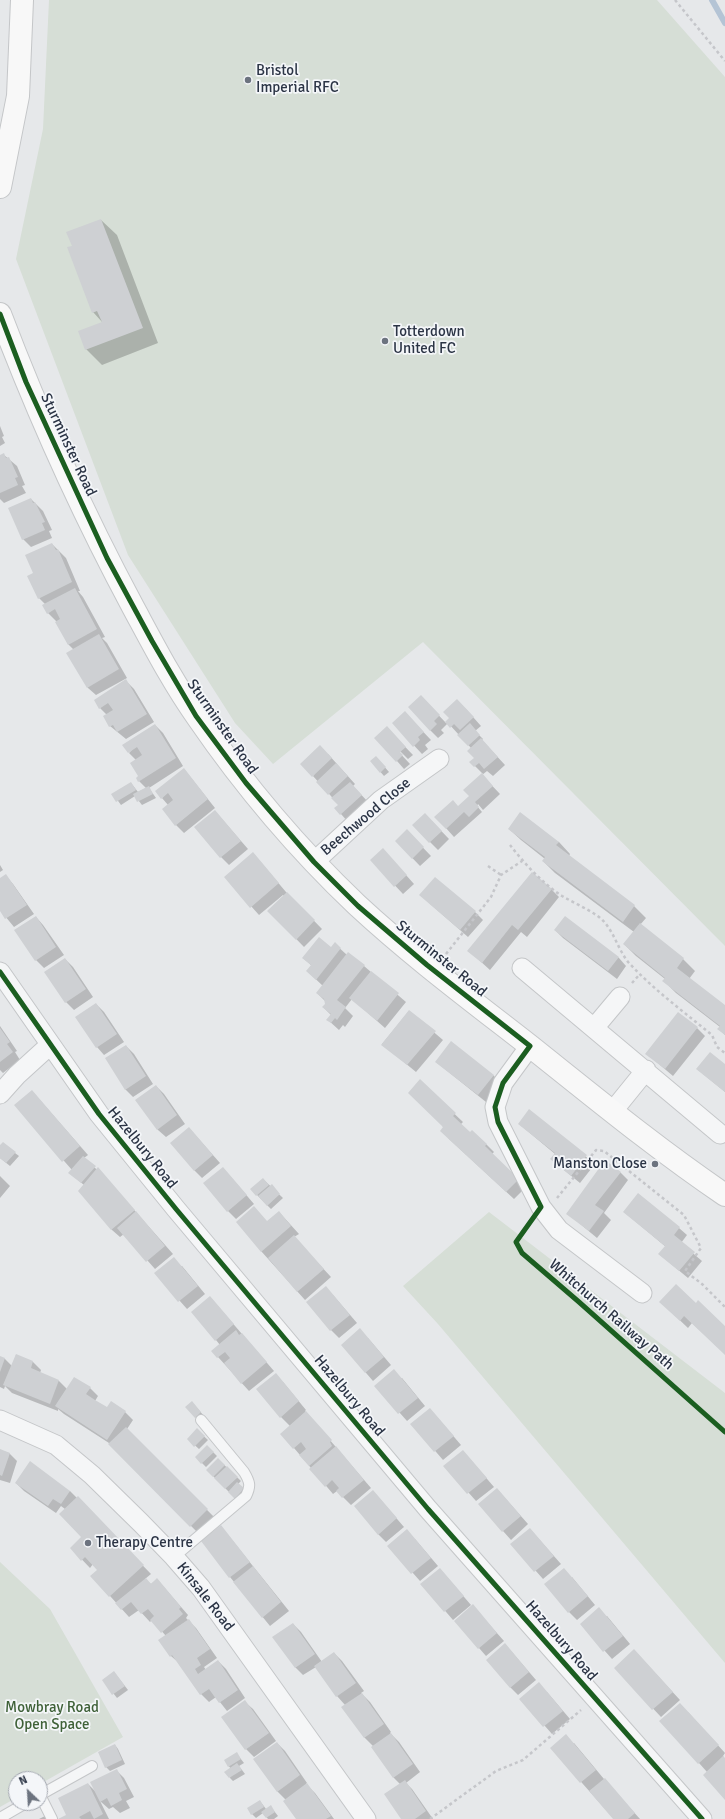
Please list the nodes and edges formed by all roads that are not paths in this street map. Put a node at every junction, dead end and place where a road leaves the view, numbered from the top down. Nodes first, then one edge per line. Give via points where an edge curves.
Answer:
1 (22, 0) edge
2 (0, 187) edge
3 (0, 314) edge
4 (439, 759) dead end
5 (314, 862) junction
6 (522, 968) dead end
7 (0, 972) edge
8 (620, 997) dead end
9 (594, 1028) junction
10 (50, 1045) junction
11 (530, 1046) junction
12 (646, 1070) junction
13 (0, 1094) edge
14 (612, 1112) junction
15 (720, 1134) dead end
16 (725, 1195) edge
17 (642, 1293) dead end
18 (0, 1420) edge
19 (201, 1420) dead end
20 (174, 1556) junction
21 (92, 1766) dead end
22 (48, 1791) edge
23 (12, 1811) edge
24 (0, 1818) edge
25 (366, 1819) edge
26 (702, 1819) edge

1 - 2 street via 18,96
3 - 5 street, Sturminster Road via 26,382 107,558 152,641 196,716 246,783
4 - 5 street, Beechwood Close via 381,800
5 - 11 street, Sturminster Road via 358,906 433,970
6 - 9 street
7 - 10 street, Hazelbury Road
8 - 9 street
9 - 12 street
10 - 13 street
10 - 26 street, Hazelbury Road via 99,1114 176,1209 423,1503
11 - 14 street, Sturminster Road
11 - 17 street via 503,1083 495,1107 498,1122 545,1212 559,1230
12 - 14 street
12 - 15 street
14 - 16 street, Sturminster Road
18 - 20 street, Kinsale Road via 56,1445 92,1476
19 - 20 lane via 244,1472 249,1479 250,1487 246,1496
20 - 25 street, Kinsale Road via 201,1588
21 - 22 lane
23 - 24 lane

